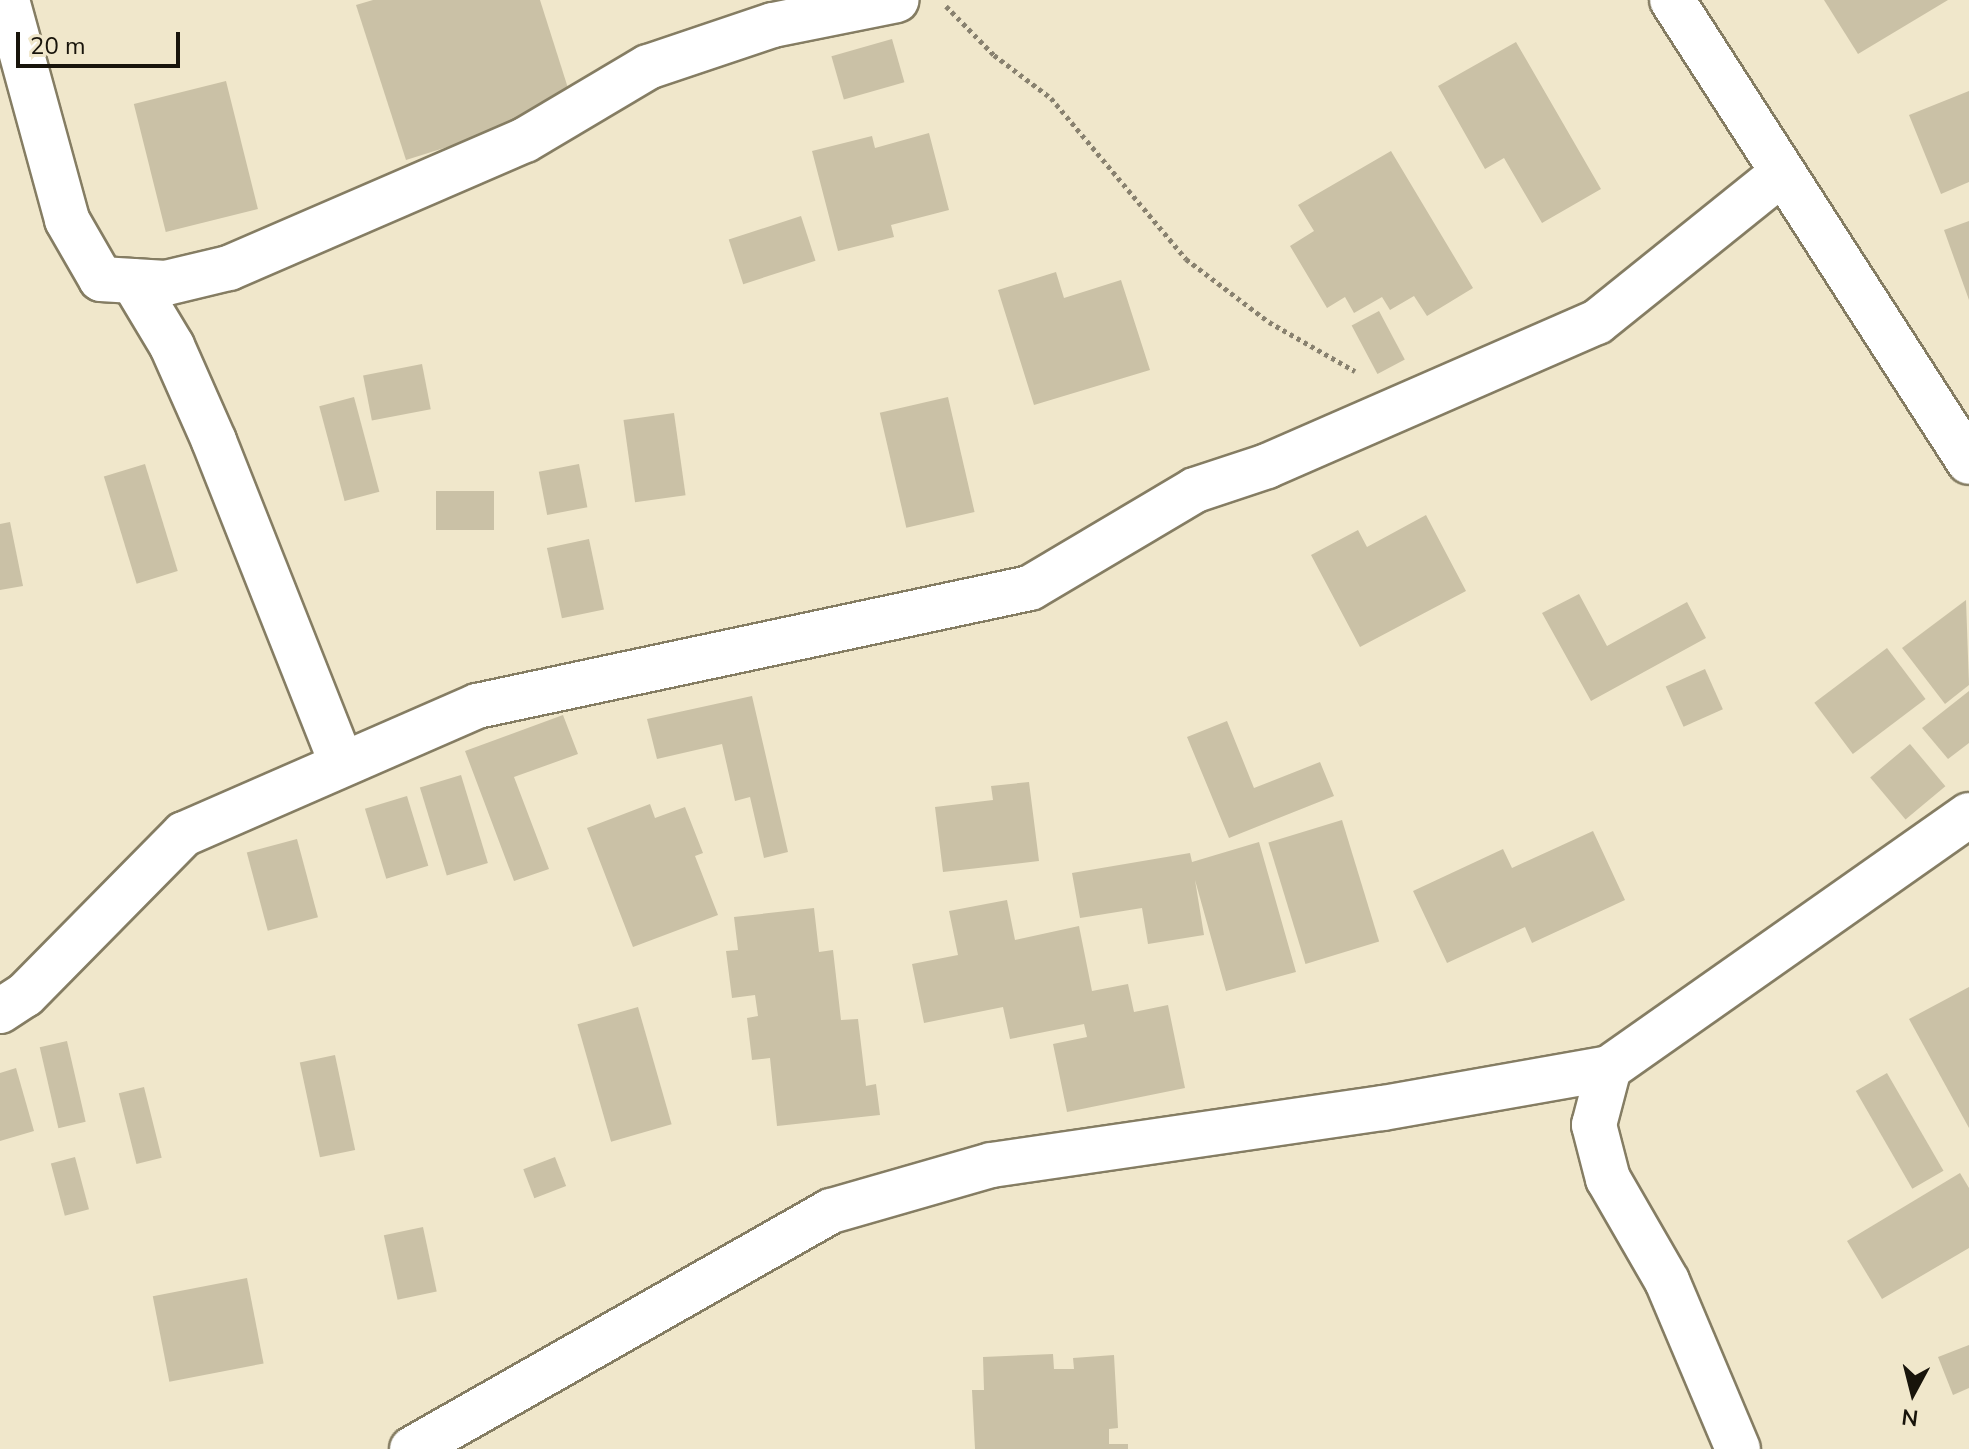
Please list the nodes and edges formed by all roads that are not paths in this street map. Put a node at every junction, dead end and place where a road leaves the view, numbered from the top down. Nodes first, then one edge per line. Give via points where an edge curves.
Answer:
1 (7, 0) edge
2 (897, 0) edge
3 (1672, 0) edge
4 (1782, 173) junction
5 (133, 281) junction
6 (1969, 462) edge
7 (342, 764) junction
8 (1969, 815) edge
9 (0, 1011) edge
10 (1609, 1068) junction
11 (412, 1449) edge
12 (1738, 1449) edge

1 - 5 street via 67,220 101,279
2 - 5 street via 773,25 648,67 525,140 229,268 166,283
3 - 4 street
4 - 6 street
4 - 7 street via 1597,322 1267,466 1195,490 1030,588 477,706
5 - 7 street via 172,346 214,441
7 - 9 street via 184,834 25,995
8 - 10 street
10 - 11 street via 1383,1108 991,1165 831,1211
10 - 12 street via 1594,1125 1608,1179 1667,1281

